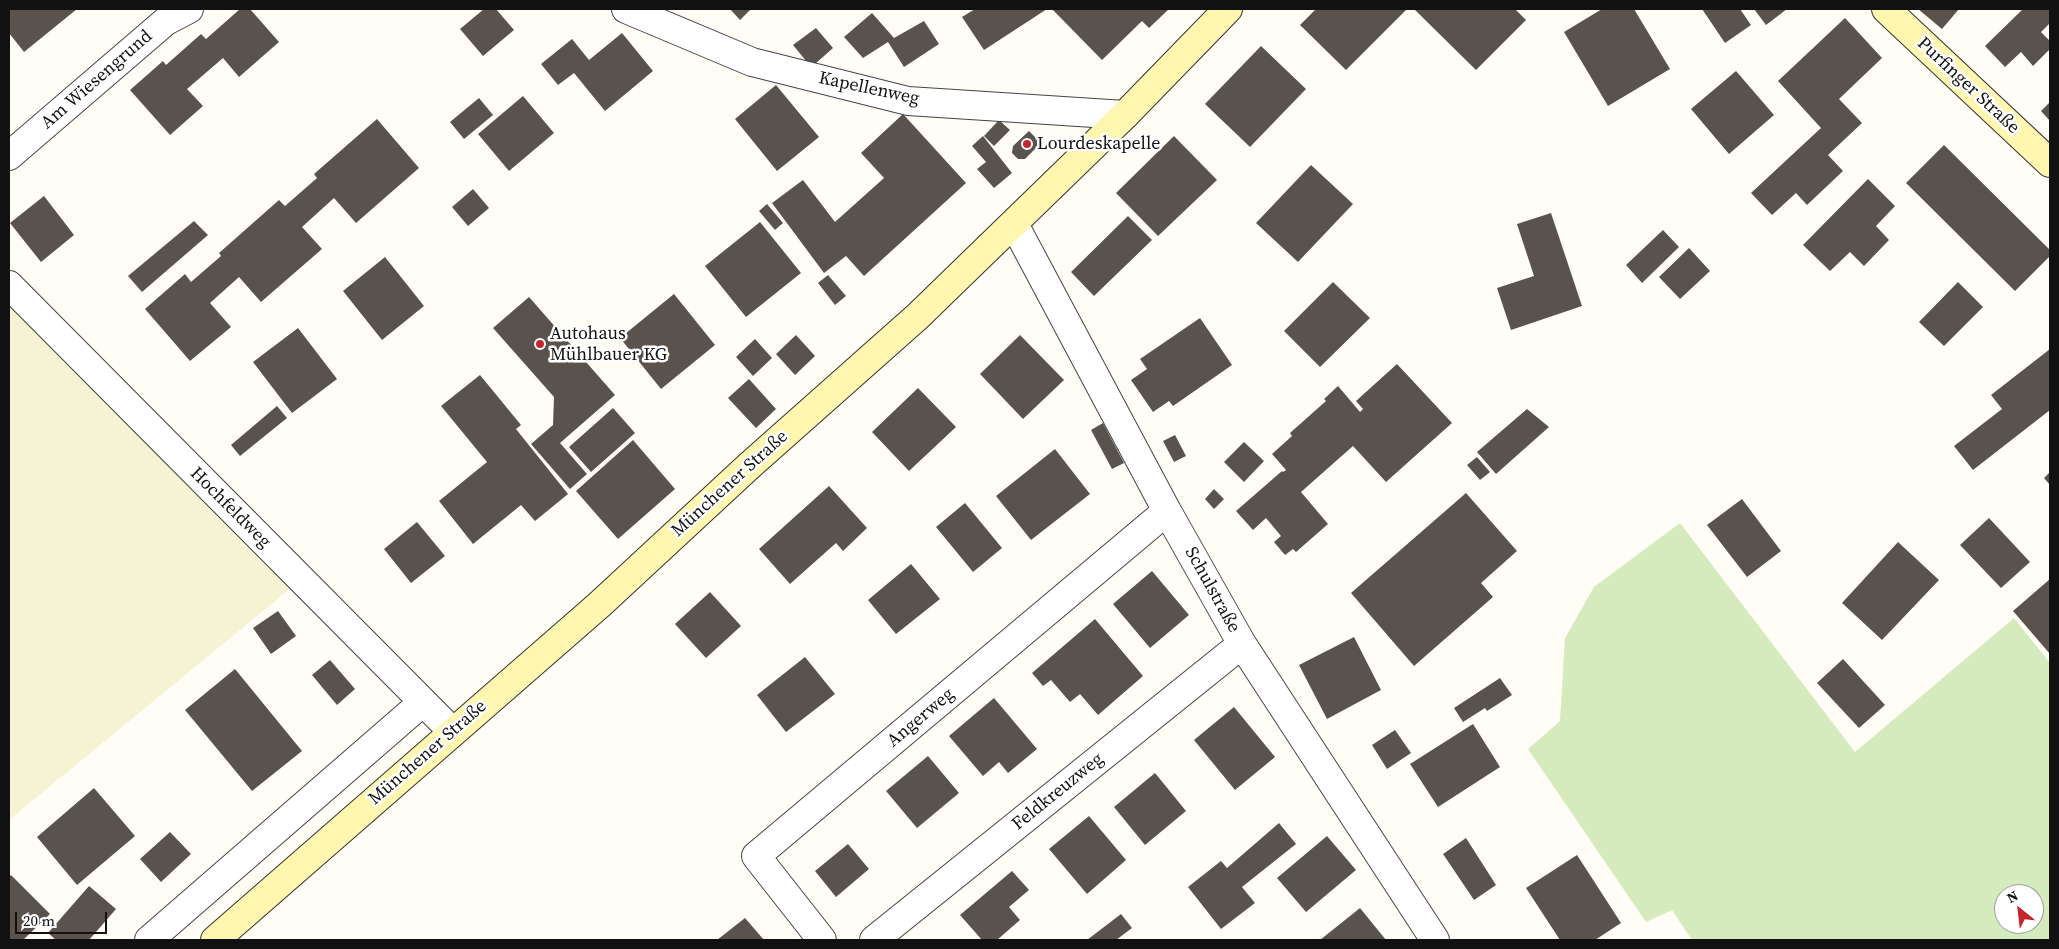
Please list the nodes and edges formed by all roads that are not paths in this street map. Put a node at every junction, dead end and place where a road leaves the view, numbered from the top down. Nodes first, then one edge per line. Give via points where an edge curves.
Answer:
1 (189, 9) edge
2 (626, 9) edge
3 (1228, 9) edge
4 (1886, 9) edge
5 (659, 15) edge
6 (1125, 114) junction
7 (9, 156) edge
8 (2050, 163) edge
9 (1014, 224) junction
10 (9, 285) edge
11 (1167, 511) junction
12 (1242, 644) junction
13 (423, 702) junction
14 (452, 731) junction
15 (149, 940) edge
16 (216, 940) edge
17 (822, 940) edge
18 (874, 940) edge
19 (1435, 940) edge

1 - 7 street, Am Wiesengrund via 166,21
2 - 5 street, Kapellenweg
3 - 6 street, Münchener Straße
4 - 8 street, Purfinger Straße
5 - 6 street, Kapellenweg via 752,62 908,101
6 - 9 street, Münchener Straße
9 - 11 street, Schulstraße
9 - 14 street, Münchener Straße via 918,316 598,605
10 - 13 street, Hochfeldweg
11 - 12 street, Schulstraße
11 - 17 street, Angerweg via 756,856
12 - 18 street, Feldkreuzweg
12 - 19 street, Schulstraße
13 - 14 street, Hochfeldweg
13 - 15 street
14 - 16 street, Münchener Straße

